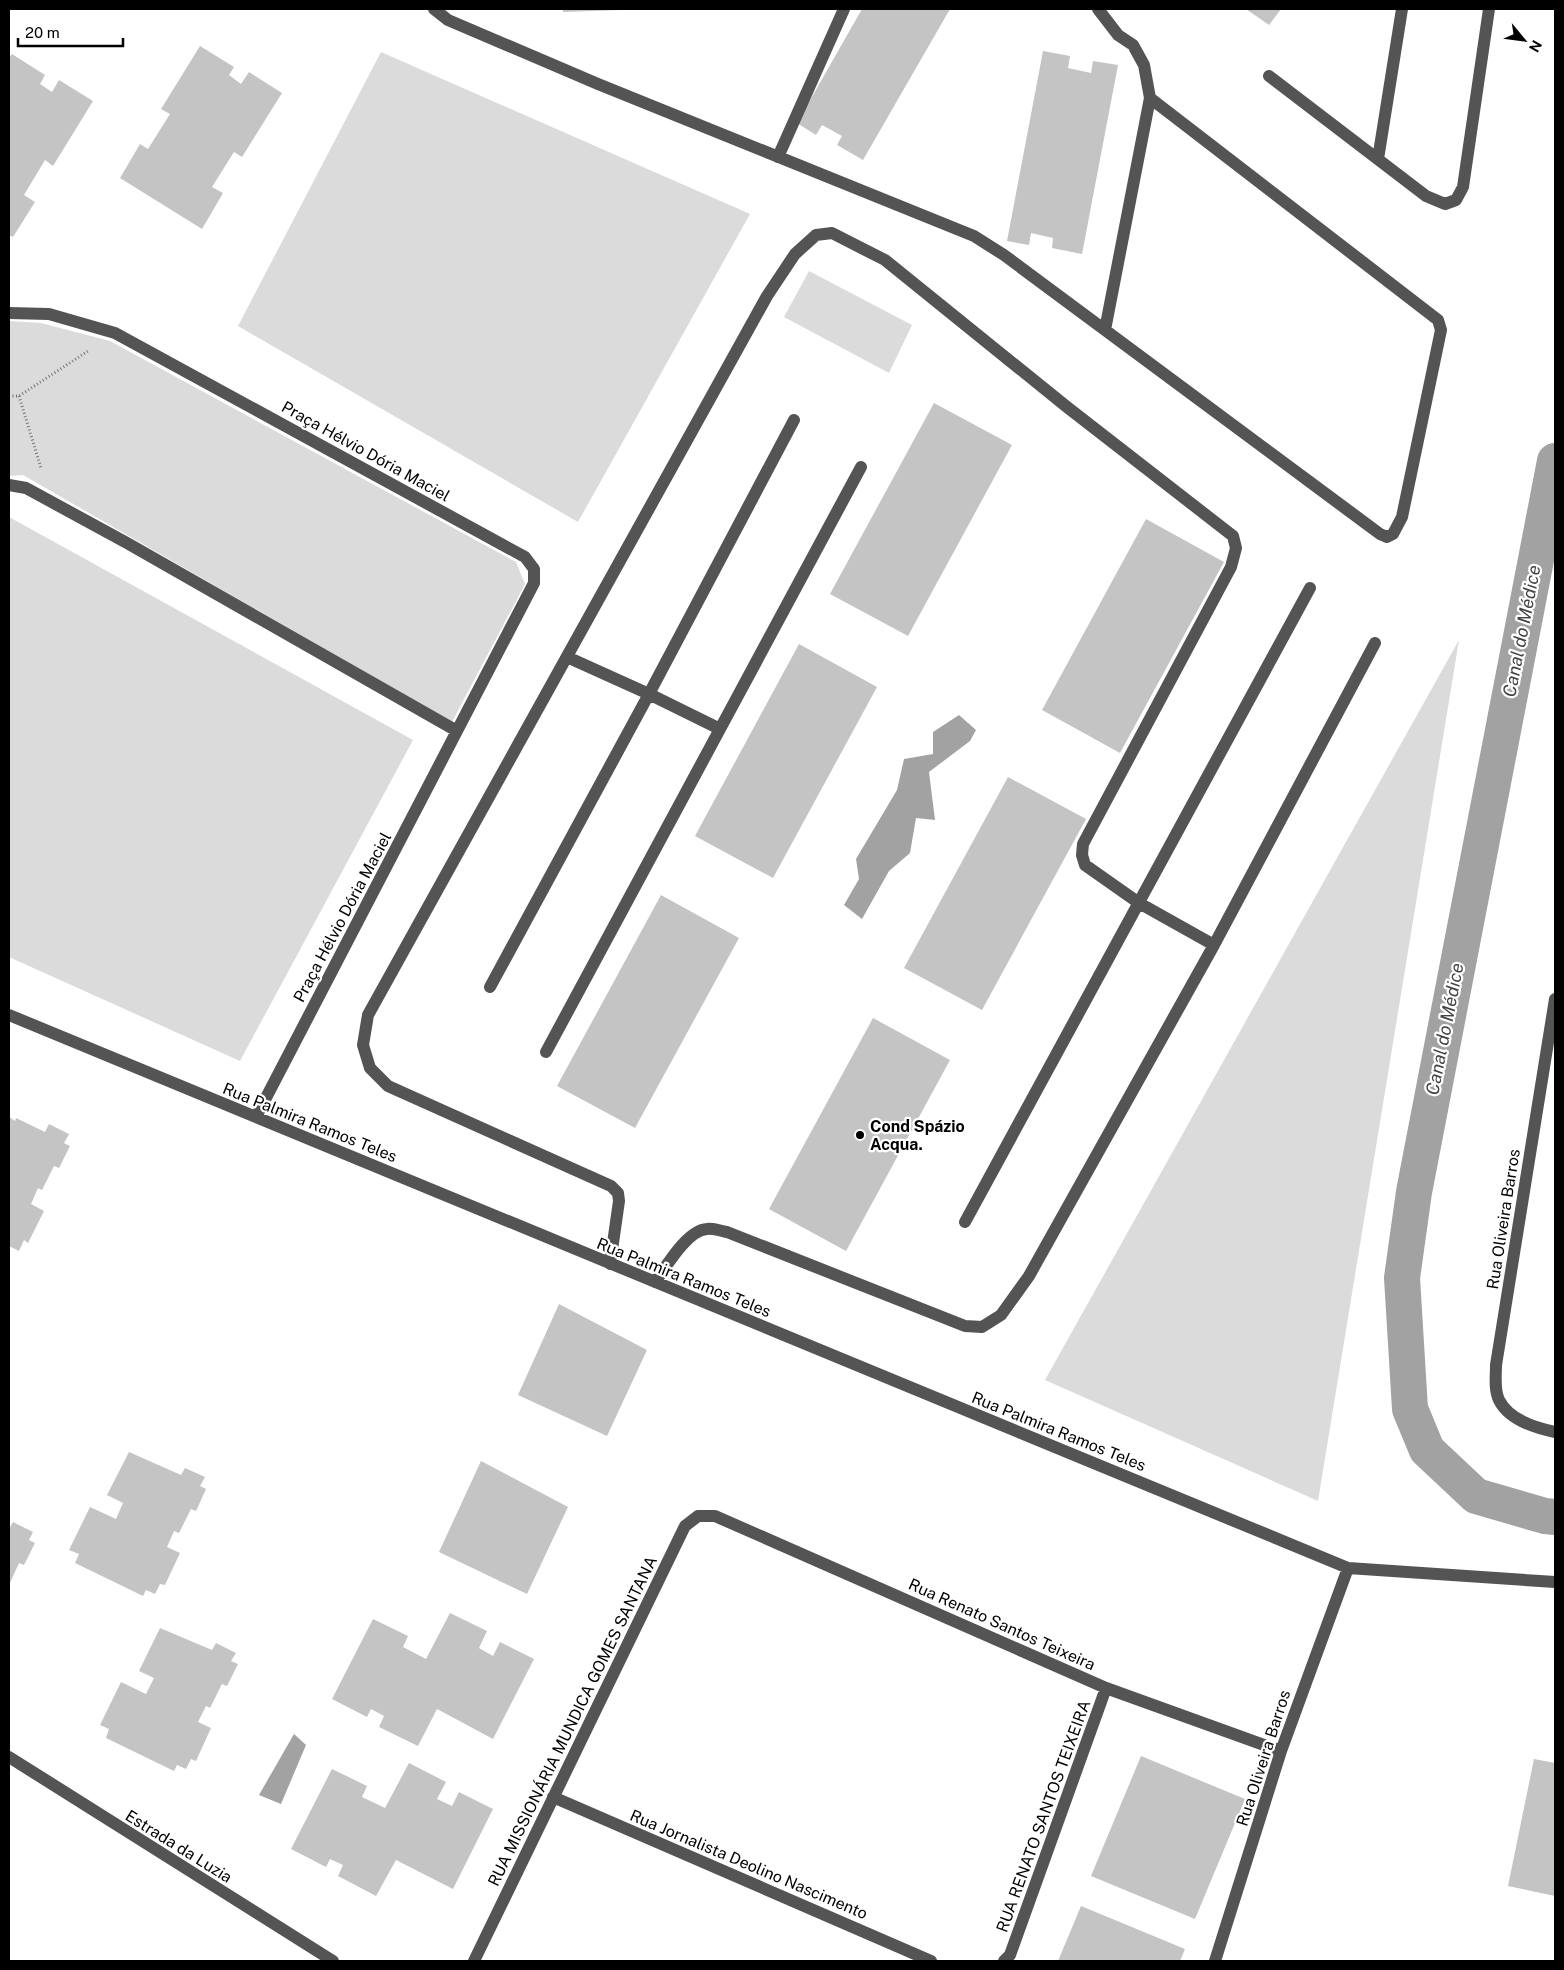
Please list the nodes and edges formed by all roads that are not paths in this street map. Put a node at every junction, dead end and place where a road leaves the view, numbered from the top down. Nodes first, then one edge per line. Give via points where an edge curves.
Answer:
1 (434, 9) edge
2 (844, 9) edge
3 (1098, 9) edge
4 (1402, 9) edge
5 (1489, 9) edge
6 (1269, 76) dead end
7 (1150, 98) junction
8 (778, 156) junction
9 (1378, 159) junction
10 (9, 313) edge
11 (1105, 330) junction
12 (794, 420) dead end
13 (861, 466) dead end
14 (9, 485) edge
15 (1310, 588) dead end
16 (1375, 643) dead end
17 (567, 657) junction
18 (649, 694) junction
19 (720, 729) junction
20 (457, 731) junction
21 (1139, 903) junction
22 (1214, 945) junction
23 (490, 987) dead end
24 (1555, 999) edge
25 (9, 1015) edge
26 (546, 1052) dead end
27 (256, 1117) junction
28 (965, 1222) dead end
29 (610, 1264) junction
30 (655, 1282) junction
31 (1555, 1432) edge
32 (714, 1516) joint
33 (1348, 1568) junction
34 (1555, 1582) edge
35 (1106, 1688) junction
36 (1281, 1751) junction
37 (9, 1757) edge
38 (553, 1797) junction
39 (1007, 1958) edge
40 (332, 1961) edge
41 (474, 1961) edge
42 (931, 1961) edge
43 (1215, 1961) edge

1 - 8 street via 448,20
2 - 8 street
3 - 7 street via 1118,35 1133,45 1144,65
4 - 9 street
5 - 9 street via 1463,187 1456,200 1445,204 1426,196
6 - 9 street
7 - 11 street
7 - 11 street via 1438,320 1441,330 1402,517 1393,534 1388,537 1380,534
8 - 11 street via 974,236
10 - 20 street, Praça Hélvio Dória Maciel via 48,314 115,333 524,556 534,569 534,583
12 - 18 street
13 - 19 street
14 - 20 street via 26,488 127,543
15 - 21 street
16 - 22 street
17 - 18 street
17 - 21 street via 767,296 795,254 816,235 832,233 886,260 1233,536 1236,548 1231,567 1083,844 1085,865
17 - 29 street via 368,1015 363,1045 370,1068 388,1086 611,1186 618,1193 619,1201
18 - 19 street
18 - 23 street
19 - 26 street
20 - 27 street, Praça Hélvio Dória Maciel
21 - 22 street
21 - 28 street
22 - 30 street via 1029,1276 1001,1315 982,1327 965,1326 727,1232 707,1229 693,1234
24 - 31 street, Rua Oliveira Barros via 1496,1364 1499,1400 1511,1413 1534,1428
25 - 27 street, Rua Palmira Ramos Teles
27 - 29 street, Rua Palmira Ramos Teles
29 - 30 street, Rua Palmira Ramos Teles
30 - 33 street, Rua Palmira Ramos Teles
32 - 35 street, Rua Renato Santos Teixeira
32 - 38 street, RUA MISSIONÁRIA MUNDICA GOMES SANTANA via 698,1516 684,1526
33 - 34 street, Rua Palmira Ramos Teles
33 - 36 street, Rua Oliveira Barros
35 - 36 street, Rua Renato Santos Teixeira
35 - 39 street, RUA RENATO SANTOS TEIXEIRA
36 - 43 street, Rua Oliveira Barros
37 - 40 street, Estrada da Luzia
38 - 41 street, RUA MISSIONÁRIA MUNDICA GOMES SANTANA
38 - 42 street, Rua Jornalista Deolino Nascimento

